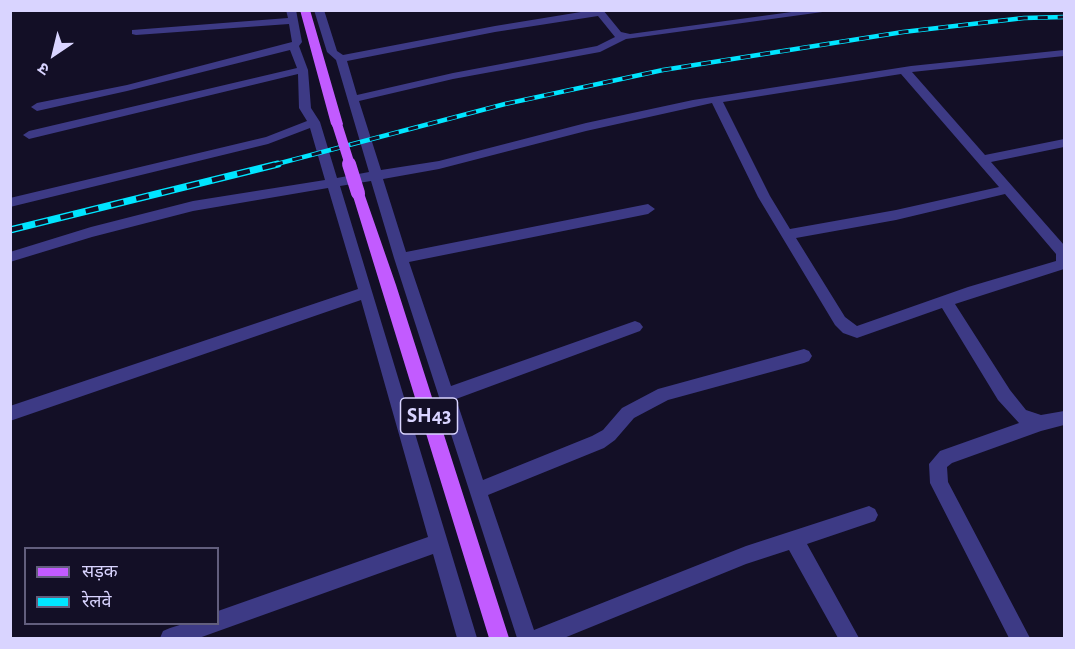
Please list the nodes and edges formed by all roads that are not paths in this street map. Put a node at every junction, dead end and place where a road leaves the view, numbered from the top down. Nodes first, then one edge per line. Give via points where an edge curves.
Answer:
1 (305, 10) edge
2 (319, 10) edge
3 (832, 10) edge
4 (599, 12) edge
5 (292, 16) edge
6 (136, 32) dead end
7 (622, 37) junction
8 (294, 46) junction
9 (1065, 53) edge
10 (341, 59) junction
11 (303, 70) junction
12 (904, 70) junction
13 (354, 99) junction
14 (716, 100) junction
15 (37, 107) dead end
16 (308, 125) junction
17 (28, 135) dead end
18 (1065, 143) edge
19 (982, 160) junction
20 (376, 177) junction
21 (332, 183) junction
22 (1007, 189) junction
23 (10, 203) edge
24 (648, 209) dead end
25 (788, 234) junction
26 (10, 257) edge
27 (401, 258) junction
28 (1063, 259) edge
29 (366, 292) junction
30 (945, 301) junction
31 (635, 327) dead end
32 (804, 356) dead end
33 (446, 395) junction
34 (10, 414) edge
35 (1065, 418) edge
36 (1041, 423) junction
37 (479, 490) junction
38 (869, 515) dead end
39 (794, 540) junction
40 (440, 542) junction
41 (219, 621) edge
42 (209, 625) edge
43 (170, 639) edge
44 (467, 639) edge
45 (499, 639) edge
46 (527, 639) edge
47 (540, 639) edge
48 (849, 639) edge
49 (1020, 639) edge

1 - 45 main road, SH43, bridge via 358,193
2 - 10 street via 332,52
3 - 7 street via 718,21
4 - 7 street
4 - 10 street
5 - 6 street
5 - 8 street via 297,42
7 - 13 street via 600,49
8 - 11 street
8 - 15 street
9 - 12 street
10 - 13 street
11 - 16 street
11 - 17 street
12 - 14 street
12 - 19 street
13 - 20 street
14 - 20 street
14 - 25 street via 764,197
16 - 21 street
16 - 23 street via 268,140
18 - 19 street
19 - 22 street
20 - 21 street
20 - 27 street
21 - 26 street via 194,206
21 - 29 street
22 - 25 street via 896,215
22 - 28 street
24 - 27 street
25 - 30 street via 848,329 857,332
27 - 33 street
28 - 30 street
29 - 34 street
29 - 40 street
30 - 36 street via 1011,405 1029,421
31 - 33 street
32 - 37 street via 664,394 628,413 598,442
33 - 37 street
35 - 36 street
36 - 49 street via 946,457 938,464 939,483
37 - 46 street
38 - 39 street
39 - 47 street via 651,592
39 - 48 street
40 - 41 street
40 - 44 street
42 - 43 street

